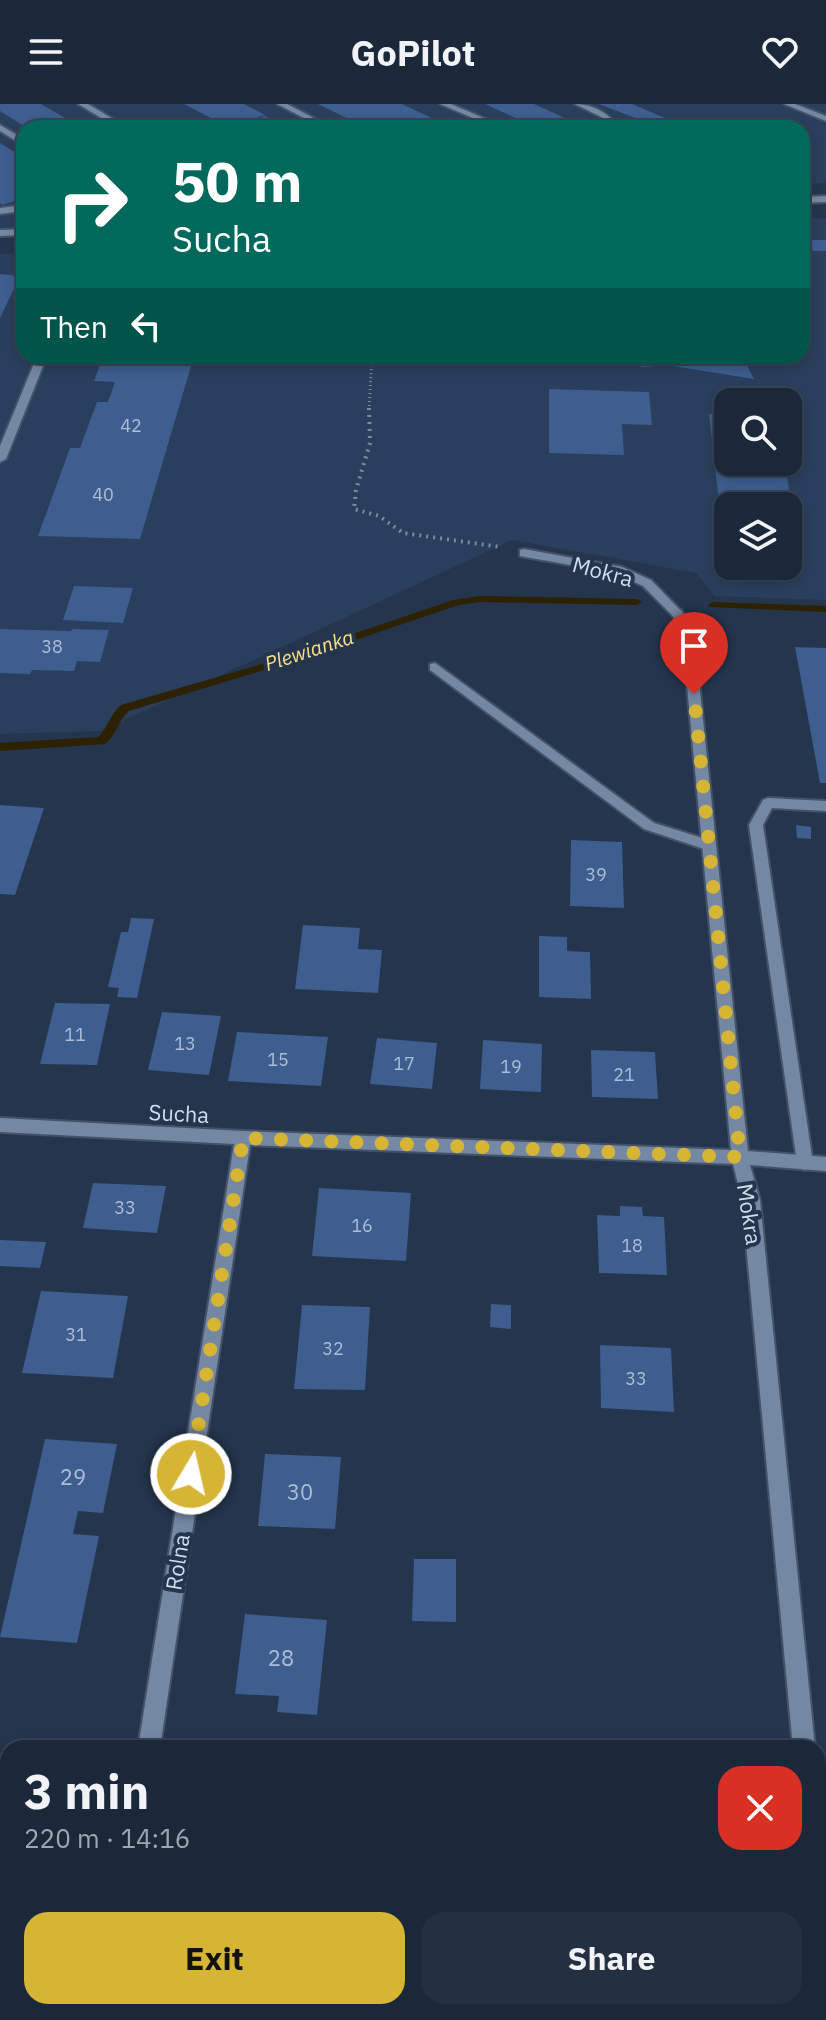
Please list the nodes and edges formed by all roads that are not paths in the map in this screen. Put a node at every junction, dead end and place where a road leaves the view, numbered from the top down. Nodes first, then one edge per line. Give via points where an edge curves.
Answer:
1 (82, 104) edge
2 (281, 104) edge
3 (444, 104) edge
4 (579, 104) edge
5 (788, 104) edge
6 (826, 119) edge
7 (110, 120) edge
8 (313, 120) edge
9 (483, 120) edge
10 (609, 120) edge
11 (39, 364) edge
12 (0, 459) edge
13 (524, 553) road end
14 (435, 667) dead end
15 (826, 806) edge
16 (707, 845) junction
17 (0, 1125) edge
18 (243, 1138) junction
19 (740, 1157) junction
20 (805, 1163) junction
21 (826, 1164) edge
22 (150, 1740) edge
23 (803, 1740) edge

1 - 7 street
2 - 8 street
3 - 9 street
4 - 10 street
5 - 6 street
11 - 12 street
13 - 16 street, Mokra via 618,570 647,583 677,613 688,633
14 - 16 street via 649,826
15 - 20 street via 768,803 756,825
16 - 19 street, Mokra
17 - 18 street, Sucha
18 - 19 street, Sucha
18 - 22 street, Rolna
19 - 20 street, Sucha
19 - 23 street, Mokra via 751,1200
20 - 21 street, Sucha

